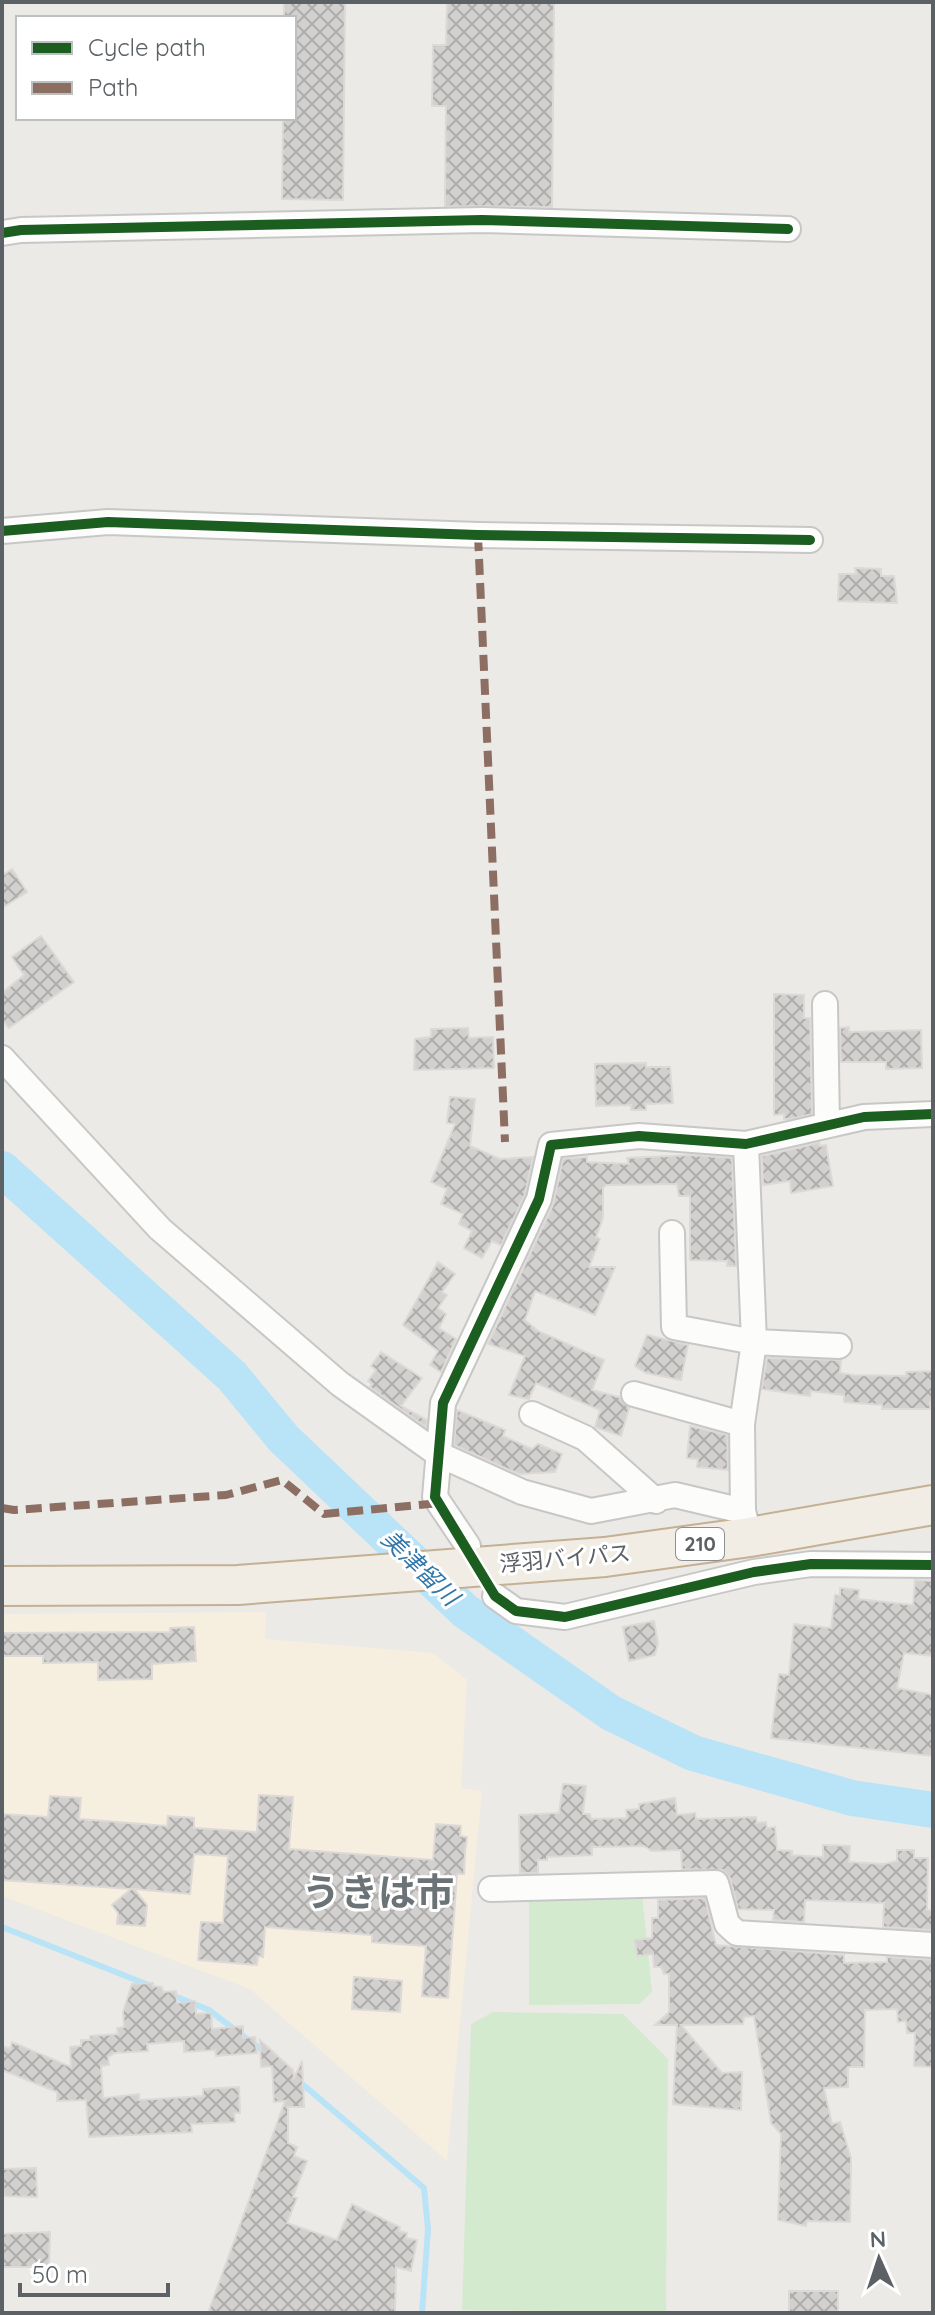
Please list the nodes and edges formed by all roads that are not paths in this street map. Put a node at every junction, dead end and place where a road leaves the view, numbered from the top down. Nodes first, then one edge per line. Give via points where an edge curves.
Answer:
1 (788, 229) dead end
2 (2, 233) edge
3 (2, 531) edge
4 (810, 540) dead end
5 (825, 1004) dead end
6 (2, 1058) edge
7 (933, 1114) edge
8 (827, 1125) junction
9 (746, 1144) junction
10 (672, 1233) dead end
11 (754, 1342) junction
12 (839, 1346) dead end
13 (634, 1394) dead end
14 (532, 1414) dead end
15 (742, 1424) junction
16 (438, 1454) junction
17 (656, 1501) junction
18 (933, 1505) edge
19 (747, 1524) junction
20 (466, 1556) junction
21 (933, 1565) edge
22 (2, 1586) edge
23 (495, 1596) dead end
24 (491, 1889) dead end
25 (933, 1945) edge

1 - 2 street via 482,220
3 - 4 street via 108,522
5 - 8 street
6 - 16 street via 160,1229 340,1384
7 - 8 street via 864,1117
8 - 9 street
9 - 11 street
9 - 16 street via 639,1136 551,1145 539,1199 443,1403
10 - 11 street via 674,1327
11 - 12 street
11 - 15 street
13 - 15 street
14 - 17 street via 585,1438
15 - 19 street
16 - 17 street via 522,1492 591,1511
16 - 20 street via 435,1497
17 - 19 street via 675,1495
18 - 19 highway, 浮羽バイパス / 210
19 - 20 highway, 浮羽バイパス / 210 via 605,1557
20 - 22 highway, 浮羽バイパス / 210 via 378,1576 238,1585
21 - 23 street via 811,1564 754,1572 565,1617 516,1611
24 - 25 street via 716,1883 727,1924 737,1933

